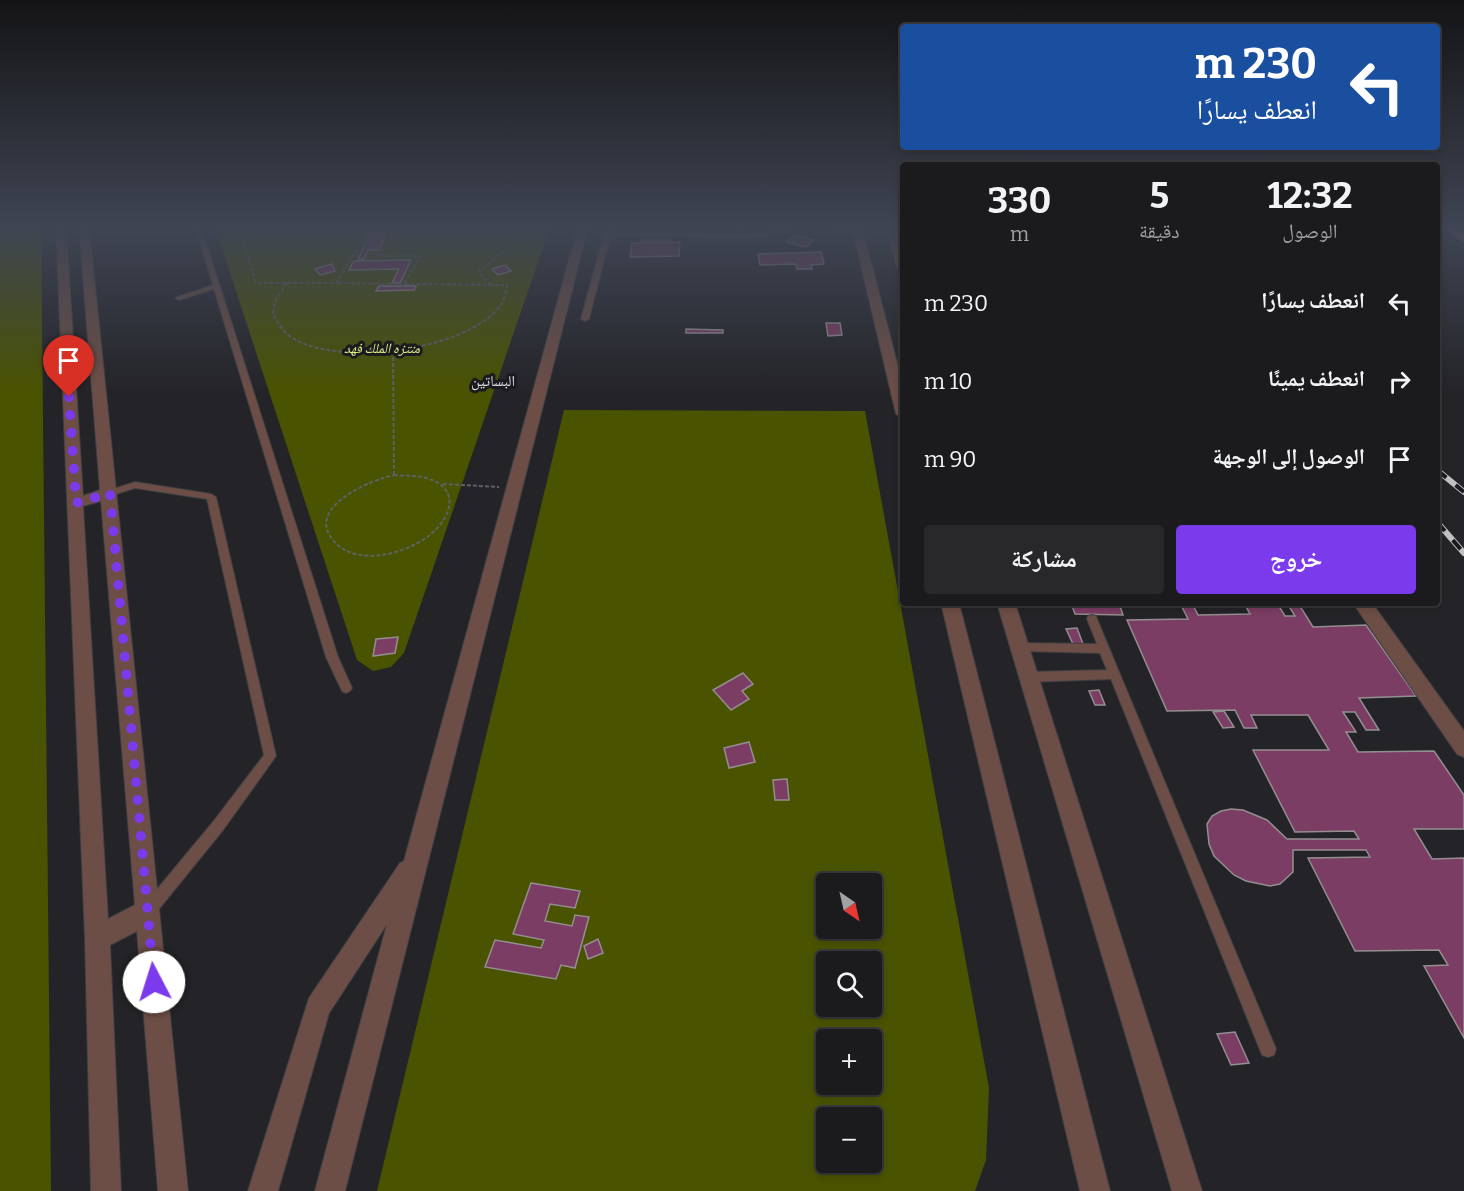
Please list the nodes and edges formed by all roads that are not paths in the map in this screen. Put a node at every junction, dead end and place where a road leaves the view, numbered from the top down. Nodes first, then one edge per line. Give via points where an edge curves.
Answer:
1 (64, 283) edge
2 (89, 283) edge
3 (215, 283) edge
4 (569, 283) edge
5 (595, 283) edge
6 (870, 283) edge
7 (216, 286) junction
8 (179, 298) dead end
9 (585, 319) dead end
10 (93, 327) junction
11 (66, 333) junction
12 (900, 402) edge
13 (110, 493) junction
14 (76, 503) junction
15 (951, 606) edge
16 (1007, 606) edge
17 (1364, 606) edge
18 (1092, 620) dead end
19 (1020, 647) junction
20 (1104, 649) junction
21 (1114, 675) junction
22 (1029, 677) junction
23 (346, 688) dead end
24 (1464, 748) edge
25 (418, 856) junction
26 (147, 912) junction
27 (97, 938) junction
28 (1268, 1048) dead end
29 (1084, 1147) junction
30 (106, 1191) edge
31 (173, 1191) edge
32 (263, 1191) edge
33 (330, 1191) edge
34 (1089, 1191) edge
35 (1095, 1191) edge
36 (1187, 1191) edge

1 - 11 street
2 - 10 street
3 - 7 lane
4 - 25 street
5 - 9 lane
6 - 12 street
7 - 8 lane
7 - 23 lane via 332,657
10 - 11 street
10 - 13 street
11 - 14 street
13 - 14 street
13 - 26 street
13 - 26 lane via 135,485 211,497 270,756
14 - 27 street
15 - 29 street
16 - 19 street
17 - 24 street
18 - 20 lane
19 - 20 lane
19 - 22 street
20 - 21 lane
21 - 22 lane
21 - 28 lane
22 - 36 street
25 - 32 street via 318,1007
25 - 33 street
26 - 27 street
26 - 31 street
27 - 30 street
29 - 34 lane
29 - 35 street

